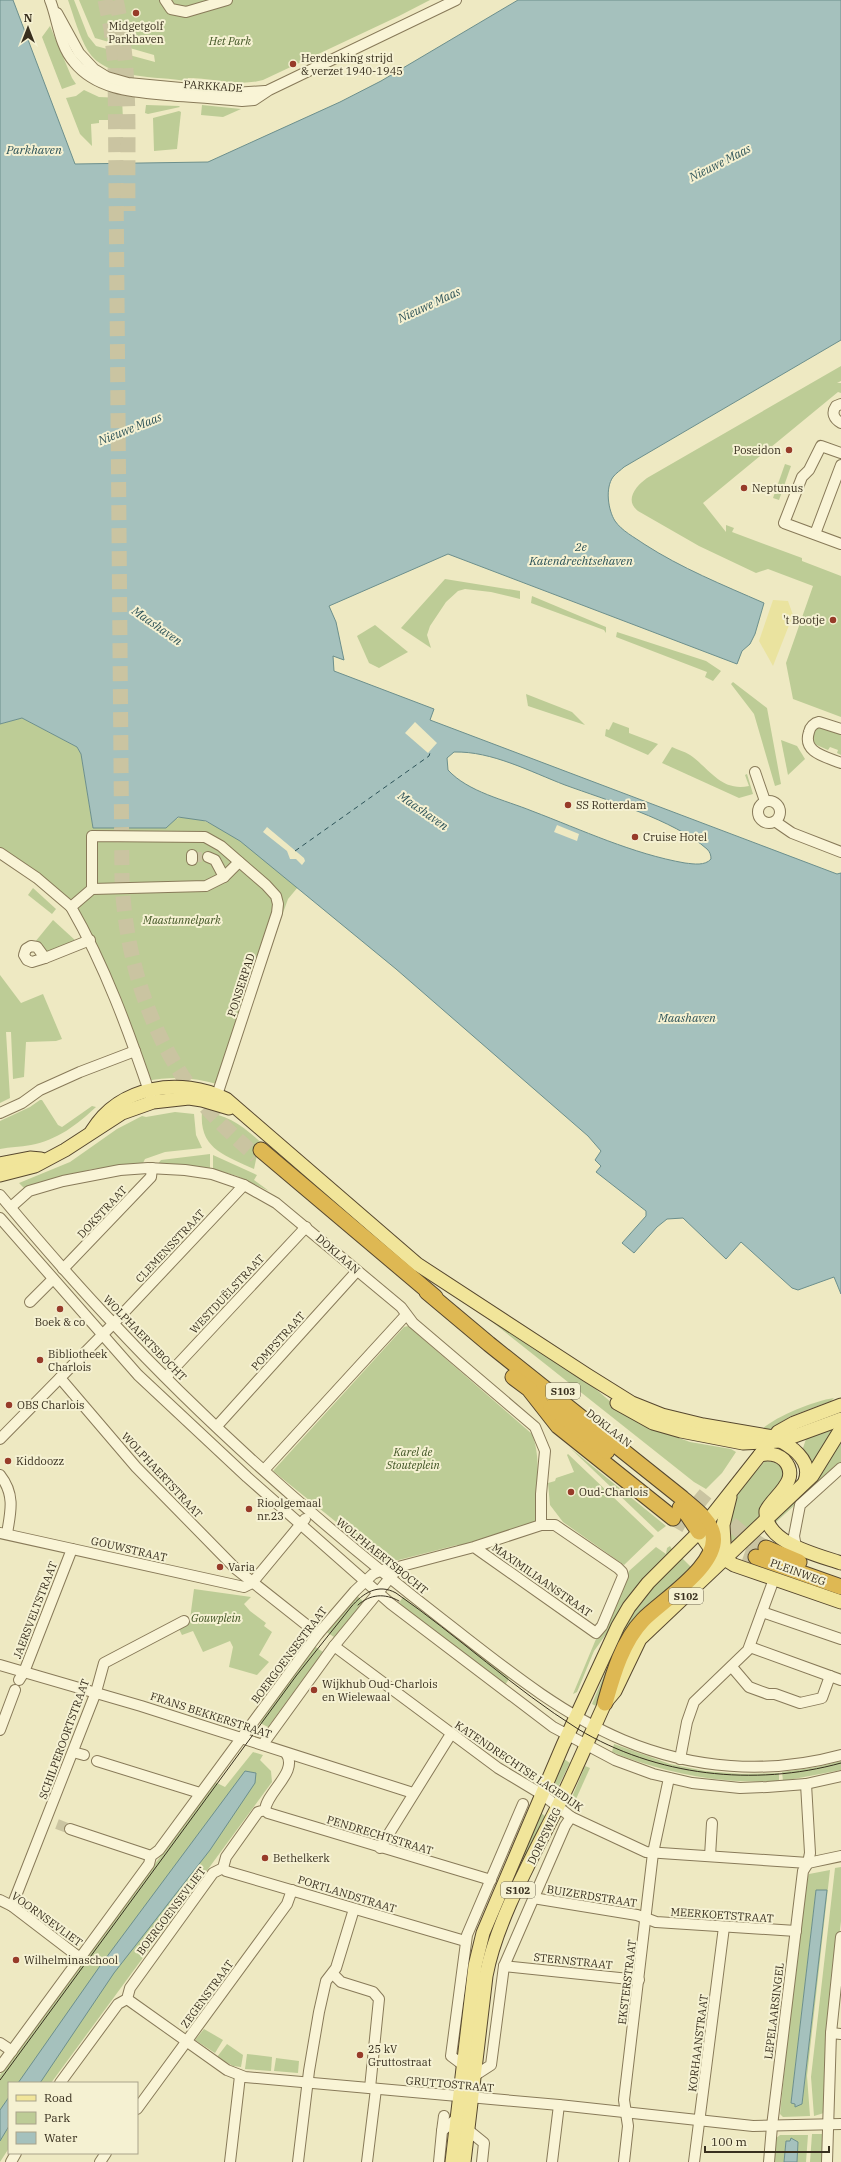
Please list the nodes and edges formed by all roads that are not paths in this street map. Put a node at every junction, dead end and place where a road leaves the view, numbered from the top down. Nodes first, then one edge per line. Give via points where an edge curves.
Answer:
1 (165, 0) edge
2 (228, 0) edge
3 (456, 0) edge
4 (50, 2) edge
5 (841, 404) edge
6 (841, 423) edge
7 (841, 454) edge
8 (841, 465) edge
9 (816, 534) junction
10 (841, 544) edge
11 (841, 729) edge
12 (841, 762) edge
13 (755, 772) dead end
14 (765, 801) junction
15 (776, 822) junction
16 (841, 852) edge
17 (0, 853) edge
18 (208, 857) dead end
19 (239, 862) junction
20 (224, 877) junction
21 (92, 889) junction
22 (71, 907) junction
23 (90, 940) junction
24 (45, 958) dead end
25 (135, 1051) junction
26 (217, 1095) junction
27 (151, 1096) junction
28 (0, 1113) edge
29 (241, 1113) junction
30 (44, 1159) junction
31 (0, 1164) edge
32 (152, 1168) junction
33 (0, 1175) edge
34 (244, 1185) junction
35 (0, 1195) edge
36 (14, 1210) junction
37 (2, 1220) edge
38 (306, 1227) junction
39 (63, 1269) junction
40 (357, 1271) junction
41 (53, 1279) junction
42 (427, 1292) junction
43 (30, 1302) dead end
44 (406, 1314) junction
45 (113, 1324) junction
46 (102, 1334) junction
47 (587, 1374) junction
48 (166, 1377) junction
49 (60, 1378) junction
50 (529, 1389) junction
51 (841, 1405) edge
52 (841, 1419) edge
53 (217, 1426) junction
54 (841, 1429) edge
55 (801, 1433) junction
56 (0, 1439) edge
57 (774, 1440) junction
58 (743, 1444) junction
59 (760, 1456) junction
60 (801, 1456) junction
61 (751, 1467) junction
62 (841, 1468) edge
63 (264, 1470) junction
64 (0, 1475) edge
65 (806, 1481) junction
66 (734, 1488) junction
67 (695, 1495) tunnel mouth
68 (311, 1513) junction
69 (673, 1518) tunnel mouth
70 (766, 1519) junction
71 (301, 1524) junction
72 (541, 1525) junction
73 (703, 1527) junction
74 (3, 1533) edge
75 (474, 1547) junction
76 (796, 1547) junction
77 (72, 1549) junction
78 (712, 1551) junction
79 (725, 1560) junction
80 (841, 1563) edge
81 (398, 1567) junction
82 (379, 1570) junction
83 (390, 1578) junction
84 (841, 1578) edge
85 (774, 1579) junction
86 (366, 1581) junction
87 (252, 1582) junction
88 (841, 1588) edge
89 (378, 1593) junction
90 (841, 1602) edge
91 (762, 1612) junction
92 (184, 1621) dead end
93 (318, 1634) junction
94 (841, 1639) edge
95 (334, 1646) junction
96 (750, 1647) junction
97 (0, 1665) edge
98 (732, 1667) junction
99 (22, 1676) junction
100 (830, 1676) junction
101 (841, 1680) edge
102 (15, 1690) dead end
103 (96, 1692) junction
104 (605, 1703) junction
105 (577, 1717) junction
106 (594, 1727) junction
107 (0, 1730) edge
108 (451, 1734) junction
109 (568, 1735) junction
110 (242, 1738) junction
111 (263, 1744) junction
112 (586, 1745) junction
113 (73, 1752) junction
114 (286, 1753) junction
115 (841, 1755) edge
116 (84, 1756) dead end
117 (680, 1759) junction
118 (97, 1761) dead end
119 (841, 1776) edge
120 (668, 1778) junction
121 (806, 1784) junction
122 (200, 1793) junction
123 (413, 1793) junction
124 (542, 1795) junction
125 (523, 1804) dead end
126 (558, 1808) junction
127 (265, 1810) junction
128 (536, 1810) junction
129 (571, 1817) junction
130 (47, 1820) junction
131 (516, 1822) junction
132 (712, 1822) dead end
133 (57, 1824) tunnel mouth
134 (70, 1829) tunnel mouth
135 (380, 1848) junction
136 (653, 1853) junction
137 (151, 1856) junction
138 (710, 1856) junction
139 (838, 1857) edge
140 (808, 1863) junction
141 (223, 1868) junction
142 (491, 1880) junction
143 (292, 1890) junction
144 (533, 1898) junction
145 (0, 1900) edge
146 (12, 1906) junction
147 (354, 1909) junction
148 (646, 1919) junction
149 (724, 1927) junction
150 (796, 1931) junction
151 (841, 1937) edge
152 (466, 1941) junction
153 (80, 1958) junction
154 (504, 1966) junction
155 (333, 1974) junction
156 (639, 1980) junction
157 (127, 1999) junction
158 (836, 2034) edge
159 (186, 2042) junction
160 (0, 2043) edge
161 (12, 2051) junction
162 (463, 2065) junction
163 (0, 2067) edge
164 (240, 2076) junction
165 (474, 2076) junction
166 (61, 2082) edge
167 (307, 2082) junction
168 (373, 2088) junction
169 (465, 2097) junction
170 (559, 2105) junction
171 (138, 2108) edge
172 (626, 2113) junction
173 (450, 2117) junction
174 (699, 2121) junction
175 (828, 2124) junction
176 (841, 2124) edge
177 (772, 2126) junction
178 (468, 2130) junction
179 (230, 2162) edge
180 (298, 2162) edge
181 (367, 2162) edge
182 (439, 2162) edge
183 (452, 2162) edge
184 (464, 2162) edge
185 (482, 2162) edge
186 (552, 2162) edge
187 (624, 2162) edge
188 (694, 2162) edge
189 (770, 2162) edge
190 (827, 2162) edge

1 - 2 street via 171,9 188,12
3 - 4 street, PARKKADE via 269,90 234,94 176,91 128,83 99,73 79,54
5 - 6 street via 836,406 833,412 835,419
7 - 9 street via 821,446 809,470 802,476 784,523
8 - 9 street
9 - 10 street
11 - 12 street via 817,722 810,730 807,740 815,752
13 - 14 street
14 - 15 street via 773,802 779,807 780,815
14 - 15 street via 759,806 758,817 766,824
15 - 16 street via 792,833
17 - 22 street via 37,878
18 - 20 street via 215,860
19 - 20 street
19 - 21 street, PONSERPAD via 221,846 202,835 92,836
19 - 26 street, PONSERPAD via 269,882 278,904
20 - 21 street via 214,884 200,887
21 - 22 street
22 - 23 street
23 - 24 street
23 - 25 street
25 - 27 street
25 - 28 street via 40,1090
26 - 27 main road via 204,1090 177,1086
26 - 29 main road via 231,1102
27 - 29 main road via 202,1100
27 - 30 main road via 129,1098 112,1109 92,1131 65,1150
29 - 47 main road via 417,1264
30 - 31 main road via 30,1158
30 - 33 main road via 35,1166
32 - 34 street, DOKLAAN via 198,1171
32 - 36 street, DOKLAAN via 120,1170 45,1186 26,1192
32 - 39 street, DOKSTRAAT via 151,1177
34 - 38 street, DOKLAAN via 276,1202
34 - 45 street, CLEMENSSTRAAT
35 - 36 street, WOLPHAERTSBOCHT
36 - 37 street, DOKLAAN
36 - 39 street, WOLPHAERTSBOCHT
37 - 41 street
38 - 40 street, DOKLAAN
38 - 48 street, WESTDUËLSTRAAT
39 - 45 street, WOLPHAERTSBOCHT
40 - 44 street, DOKLAAN via 401,1306
40 - 53 street, POMPSTRAAT
41 - 43 street
41 - 46 street
42 - 50 highway, DOKLAAN / S103 via 259,1153 468,1340
42 - 67 highway, DOKLAAN / S103 via 481,1327
42 - 73 highway via 682,1498
44 - 63 street
44 - 72 street, DOKLAAN via 535,1427 544,1451
45 - 46 street, CLEMENSSTRAAT
45 - 48 street, WOLPHAERTSBOCHT
46 - 49 street
46 - 71 street via 138,1374
47 - 57 main road via 632,1403 662,1415
47 - 58 main road via 615,1402 641,1418 682,1431
48 - 53 street, WOLPHAERTSBOCHT
49 - 56 street
49 - 87 street, WOLPHAERTSTRAAT via 136,1468
50 - 69 highway, DOKLAAN / S103 via 558,1426
50 - 73 highway
51 - 57 main road via 794,1423
52 - 55 main road
53 - 63 street, WOLPHAERTSBOCHT
54 - 65 main road via 815,1473
55 - 57 main road
55 - 60 main road via 796,1440
57 - 58 main road
57 - 59 main road
57 - 60 main road
58 - 61 main road via 751,1459
59 - 61 main road
59 - 70 main road via 770,1454 780,1457 787,1465 789,1473 787,1485 767,1509
60 - 65 main road via 808,1469
61 - 66 main road, S102
62 - 76 street via 800,1505 794,1536
63 - 68 street, WOLPHAERTSBOCHT
64 - 74 street via 11,1497 11,1508
65 - 70 main road
66 - 73 main road, S102
66 - 79 main road via 723,1525
68 - 71 street
68 - 82 street, WOLPHAERTSBOCHT
70 - 76 main road, PLEINWEG via 774,1532
70 - 79 main road, S102
71 - 86 street
71 - 87 street
72 - 75 street
72 - 75 street, MAXIMILIAANSTRAAT via 555,1525 623,1574 602,1626 596,1633
73 - 78 highway via 712,1532
73 - 105 main road, DORPSWEG / S102 via 648,1582 629,1607
74 - 77 street, GOUWSTRAAT
75 - 81 street
76 - 80 main road, PLEINWEG
77 - 87 street, GOUWSTRAAT via 244,1587
77 - 99 street, JAERSVELTSTRAAT
78 - 79 main road, PLEINWEG
78 - 104 highway via 704,1565 643,1620 632,1636 613,1677
79 - 85 main road, PLEINWEG
79 - 104 main road, DORPSWEG / S102 via 647,1632 634,1649 615,1691
81 - 82 street
81 - 83 street
82 - 83 street, WOLPHAERTSBOCHT
82 - 86 street, BOERGOENSESTRAAT
83 - 89 street
83 - 105 street, WOLPHAERTSBOCHT via 516,1676
84 - 88 highway, PLEINWEG via 761,1552
85 - 90 main road, PLEINWEG
85 - 91 street
86 - 89 street
86 - 93 street, BOERGOENSESTRAAT
87 - 93 street
89 - 95 street
89 - 109 street via 546,1722
91 - 94 street
91 - 96 street
92 - 103 street, SCHILPEROORTSTRAAT via 106,1661
93 - 110 street, BOERGOENSESTRAAT
95 - 108 street, KATENDRECHTSE LAGEDIJK
95 - 111 street
96 - 98 street
96 - 100 street
97 - 99 street, FRANS BEKKERSTRAAT
98 - 100 street via 749,1687 800,1703 822,1698
98 - 117 street via 694,1702 686,1722
99 - 103 street, FRANS BEKKERSTRAAT
100 - 101 street
102 - 107 street
103 - 110 street, FRANS BEKKERSTRAAT
103 - 113 street, SCHILPEROORTSTRAAT
104 - 106 main road, DORPSWEG / S102
105 - 106 street, WOLPHAERTSBOCHT
105 - 109 main road, DORPSWEG / S102
106 - 112 main road, DORPSWEG / S102
106 - 117 street, WOLPHAERTSBOCHT via 632,1744
108 - 123 street
108 - 124 street, KATENDRECHTSE LAGEDIJK via 509,1776
109 - 112 street
109 - 124 main road, DORPSWEG / S102
110 - 111 street, FRANS BEKKERSTRAAT
110 - 122 street
111 - 114 street, FRANS BEKKERSTRAAT
112 - 120 street via 615,1760
112 - 126 main road, DORPSWEG / S102
113 - 116 street
113 - 130 street, SCHILPEROORTSTRAAT
114 - 123 street, FRANS BEKKERSTRAAT
114 - 127 street, BOERGOENSEVLIET via 289,1762 286,1774 266,1803
115 - 117 street, WOLPHAERTSBOCHT via 805,1763 757,1767
118 - 122 street
119 - 121 street
120 - 121 street via 740,1788
120 - 136 street, EKSTERSTRAAT
121 - 140 street, LEPELAARSINGEL via 810,1853
122 - 137 street via 159,1850
123 - 135 street
124 - 126 street, KATENDRECHTSE LAGEDIJK
124 - 128 main road, DORPSWEG / S102
125 - 131 street
126 - 129 street, KATENDRECHTSE LAGEDIJK
126 - 165 main road, DORPSWEG / S102 via 495,1942 486,1976
127 - 135 street, PENDRECHTSTRAAT
127 - 141 street, BOERGOENSEVLIET via 258,1812 226,1857
128 - 131 street, DORPSWEG
128 - 162 main road, DORPSWEG / S102 via 483,1933 475,1966
129 - 136 street, KATENDRECHTSE LAGEDIJK
129 - 144 street, DORPSWEG
130 - 133 street
130 - 146 street, SCHILPEROORTSTRAAT
131 - 142 street
132 - 138 street
134 - 137 street
135 - 142 street, PENDRECHTSTRAAT
136 - 138 street, KATENDRECHTSE LAGEDIJK
136 - 148 street, EKSTERSTRAAT
137 - 153 street via 149,1864
138 - 140 street, KATENDRECHTSE LAGEDIJK
139 - 140 street, KATENDRECHTSE LAGEDIJK
140 - 150 street, LEPELAARSINGEL via 803,1871
141 - 143 street, PORTLANDSTRAAT
141 - 157 street, BOERGOENSEVLIET via 214,1873 155,1952 130,1988
142 - 152 street
143 - 147 street, PORTLANDSTRAAT
143 - 159 street, ZEGENSTRAAT via 288,1904
144 - 148 street, BUIZERDSTRAAT via 637,1914
144 - 154 street, DORPSWEG
145 - 146 street, VOORNSEVLIET
146 - 153 street, VOORNSEVLIET
147 - 152 street, PORTLANDSTRAAT
147 - 155 street
148 - 149 street, MEERKOETSTRAAT
148 - 156 street, EKSTERSTRAAT
149 - 150 street, MEERKOETSTRAAT
149 - 174 street, KORHAANSTRAAT
150 - 177 street, LEPELAARSINGEL
151 - 158 street
152 - 162 street via 451,2056
153 - 161 street
154 - 156 street, STERNSTRAAT
154 - 165 street, DORPSWEG via 491,2065
155 - 167 street via 326,1981
155 - 168 street via 341,1982 373,1992 379,1999
156 - 172 street, EKSTERSTRAAT via 624,2100
157 - 159 street, GRUTTOSTRAAT
157 - 166 street, BOERGOENSEVLIET via 118,2004
158 - 175 street
159 - 164 street, GRUTTOSTRAAT
159 - 171 street, ZEGENSTRAAT
160 - 161 street
161 - 163 street
162 - 169 main road, DORPSWEG / S102
164 - 167 street, GRUTTOSTRAAT
164 - 179 street
165 - 169 main road, DORPSWEG / S102
167 - 168 street, GRUTTOSTRAAT
167 - 180 street
168 - 169 street, GRUTTOSTRAAT
168 - 181 street
169 - 170 street, GRUTTOSTRAAT
169 - 173 main road, DORPSWEG / S102
169 - 178 main road, DORPSWEG / S102
170 - 172 street, GRUTTOSTRAAT
170 - 186 street
172 - 174 street, GRUTTOSTRAAT
172 - 187 street, EKSTERSTRAAT via 628,2126
173 - 182 street via 442,2131
173 - 183 main road, DORPSWEG / S102
174 - 177 street, GRUTTOSTRAAT
174 - 188 street, KORHAANSTRAAT
175 - 176 street, GRUTTOSTRAAT
175 - 177 street, GRUTTOSTRAAT
175 - 190 street
177 - 189 street, LEPELAARSINGEL
178 - 184 main road, DORPSWEG / S102
178 - 185 street via 484,2143

